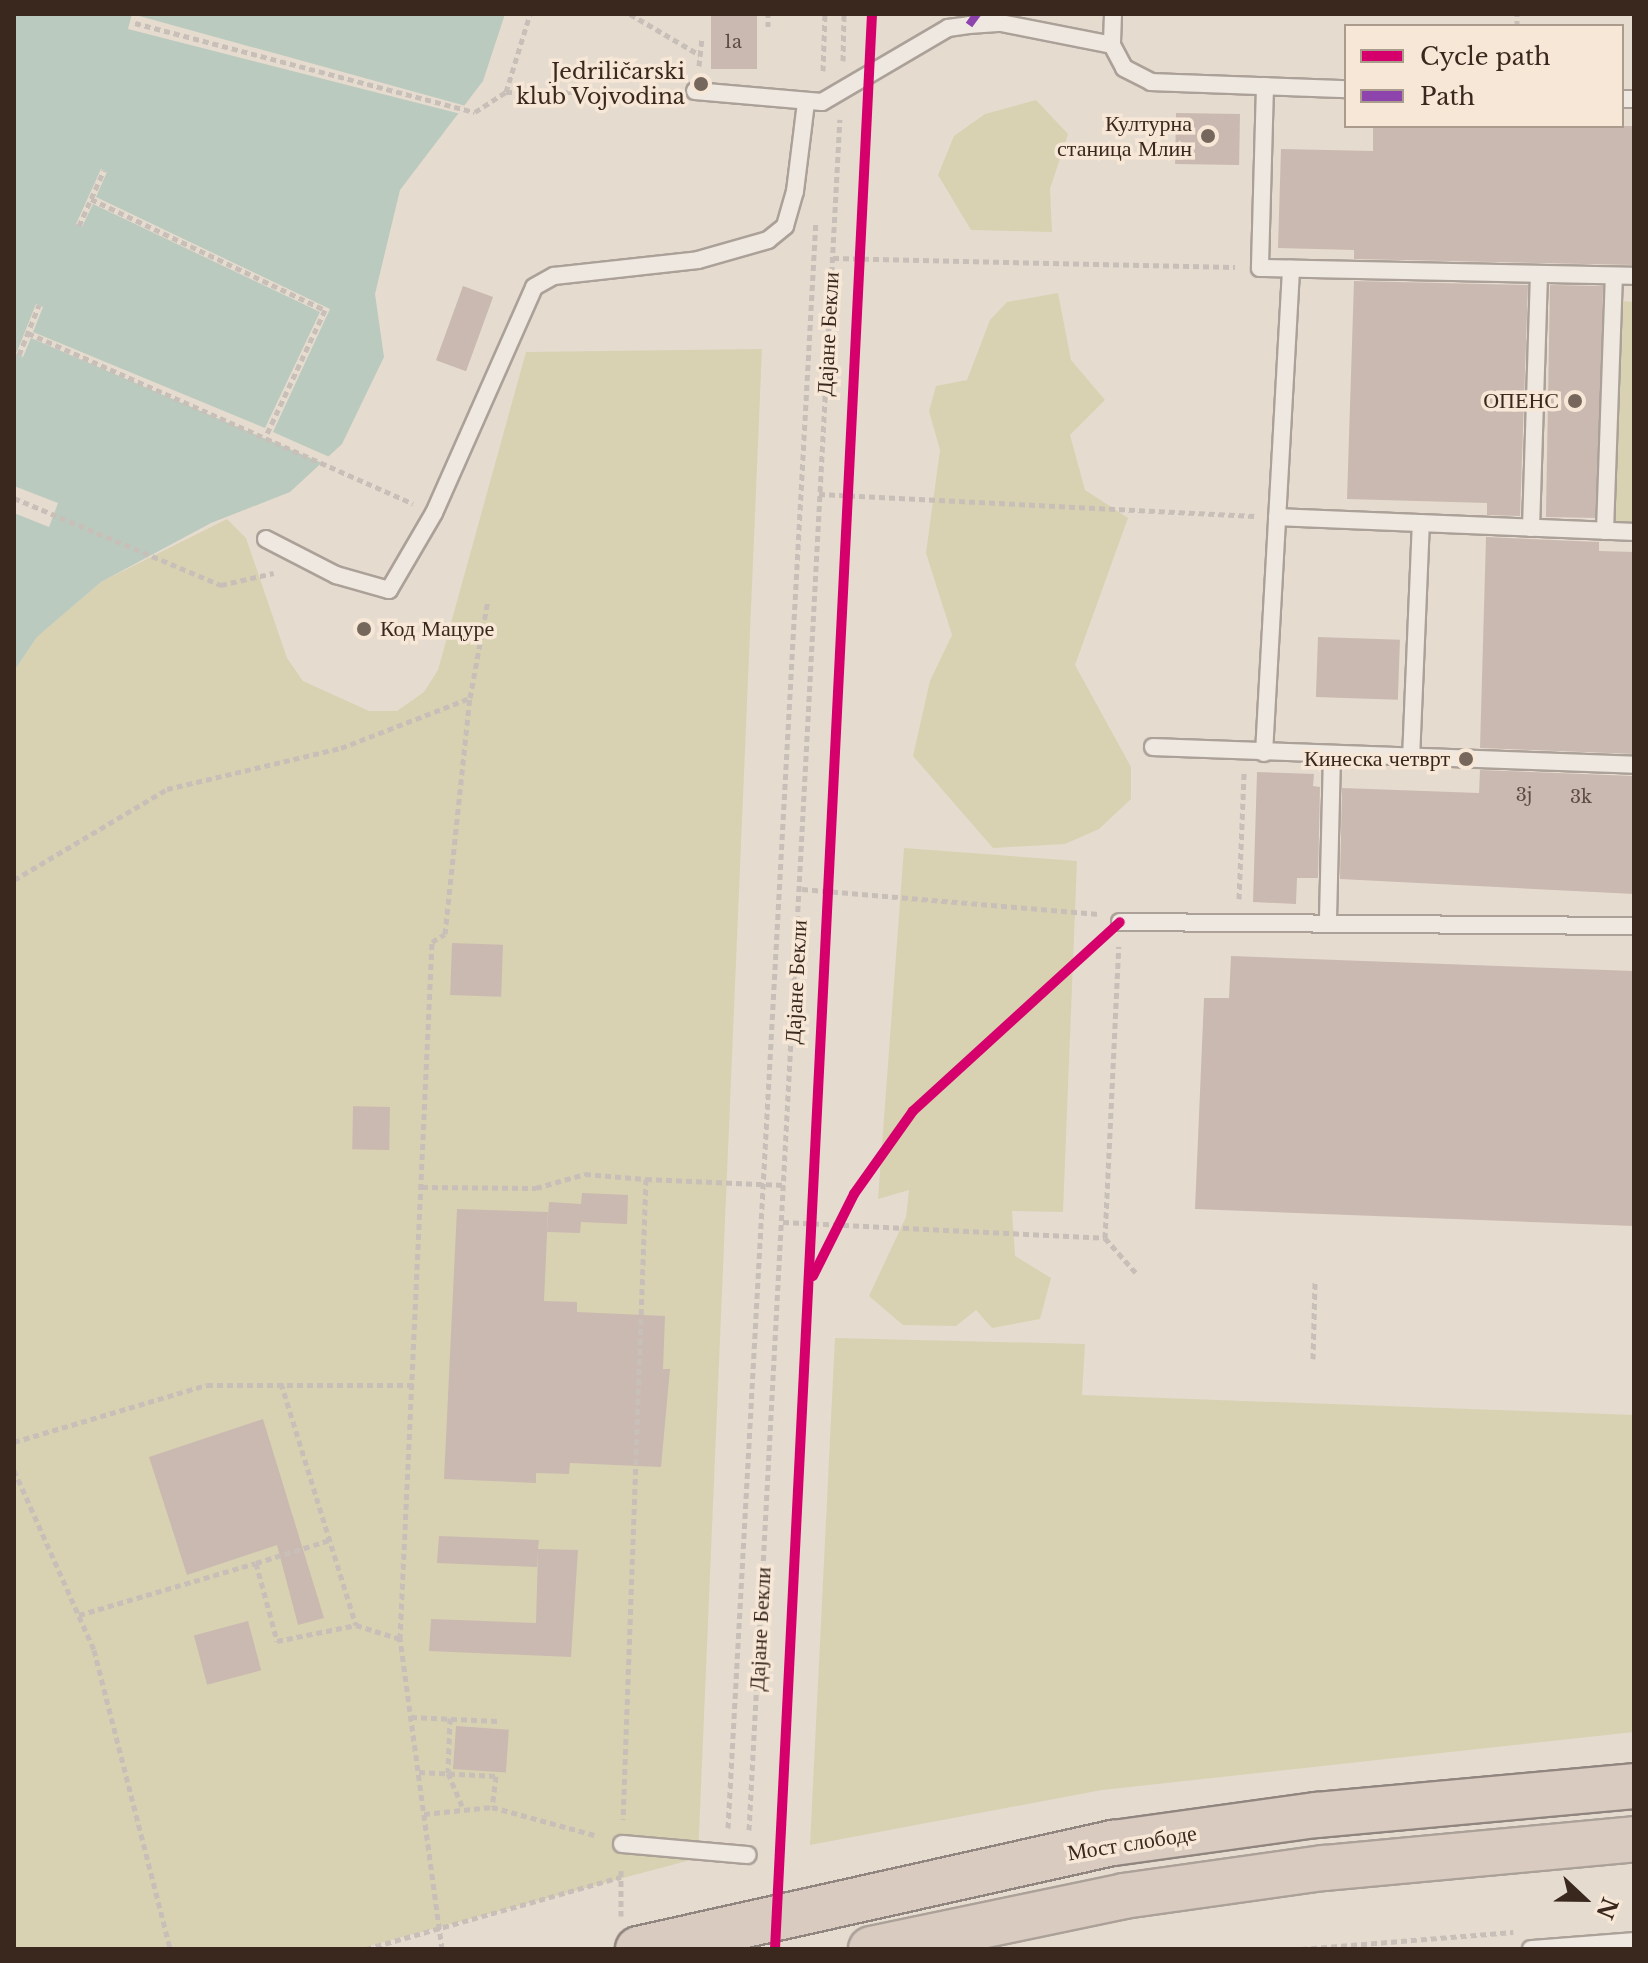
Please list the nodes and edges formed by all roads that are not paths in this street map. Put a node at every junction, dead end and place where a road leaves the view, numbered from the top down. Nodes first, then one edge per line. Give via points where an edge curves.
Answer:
1 (1113, 14) edge
2 (1112, 45) junction
3 (1265, 86) junction
4 (1344, 89) edge
5 (695, 91) road end
6 (814, 102) junction
7 (1291, 269) junction
8 (1539, 274) junction
9 (1614, 276) junction
10 (1634, 276) edge
11 (1277, 517) junction
12 (1421, 523) junction
13 (1531, 528) junction
14 (1605, 531) junction
15 (1634, 532) edge
16 (266, 539) dead end
17 (1153, 747) dead end
18 (1264, 753) junction
19 (1332, 757) junction
20 (1411, 759) junction
21 (1634, 765) edge
22 (1328, 919) junction
23 (1120, 922) road end
24 (1634, 926) edge
25 (1634, 1786) edge
26 (1634, 1839) edge
27 (622, 1844) road end
28 (748, 1855) road end
29 (1634, 1941) edge
30 (629, 1942) edge
31 (871, 1949) edge
32 (1531, 1949) edge

1 - 2 lane
2 - 3 lane via 1124,68 1151,82
2 - 6 lane via 1001,23 948,28 841,95
3 - 4 lane
3 - 7 lane via 1260,268
5 - 6 lane
6 - 16 lane via 785,226 768,240 698,260 554,276 534,287 434,513 389,590 309,564
7 - 8 lane
7 - 11 lane
8 - 9 lane
8 - 13 lane
9 - 10 lane
9 - 14 lane
11 - 12 lane
11 - 18 lane
12 - 13 lane
12 - 20 lane
13 - 14 lane
14 - 15 lane
17 - 18 lane
18 - 19 lane
19 - 20 lane
19 - 22 lane
20 - 21 lane
22 - 23 lane via 1238,925
22 - 24 lane
25 - 30 highway, Мост слободе, bridge via 1317,1815 1114,1843
26 - 31 highway via 1324,1868 1124,1896
27 - 28 lane
29 - 32 lane

